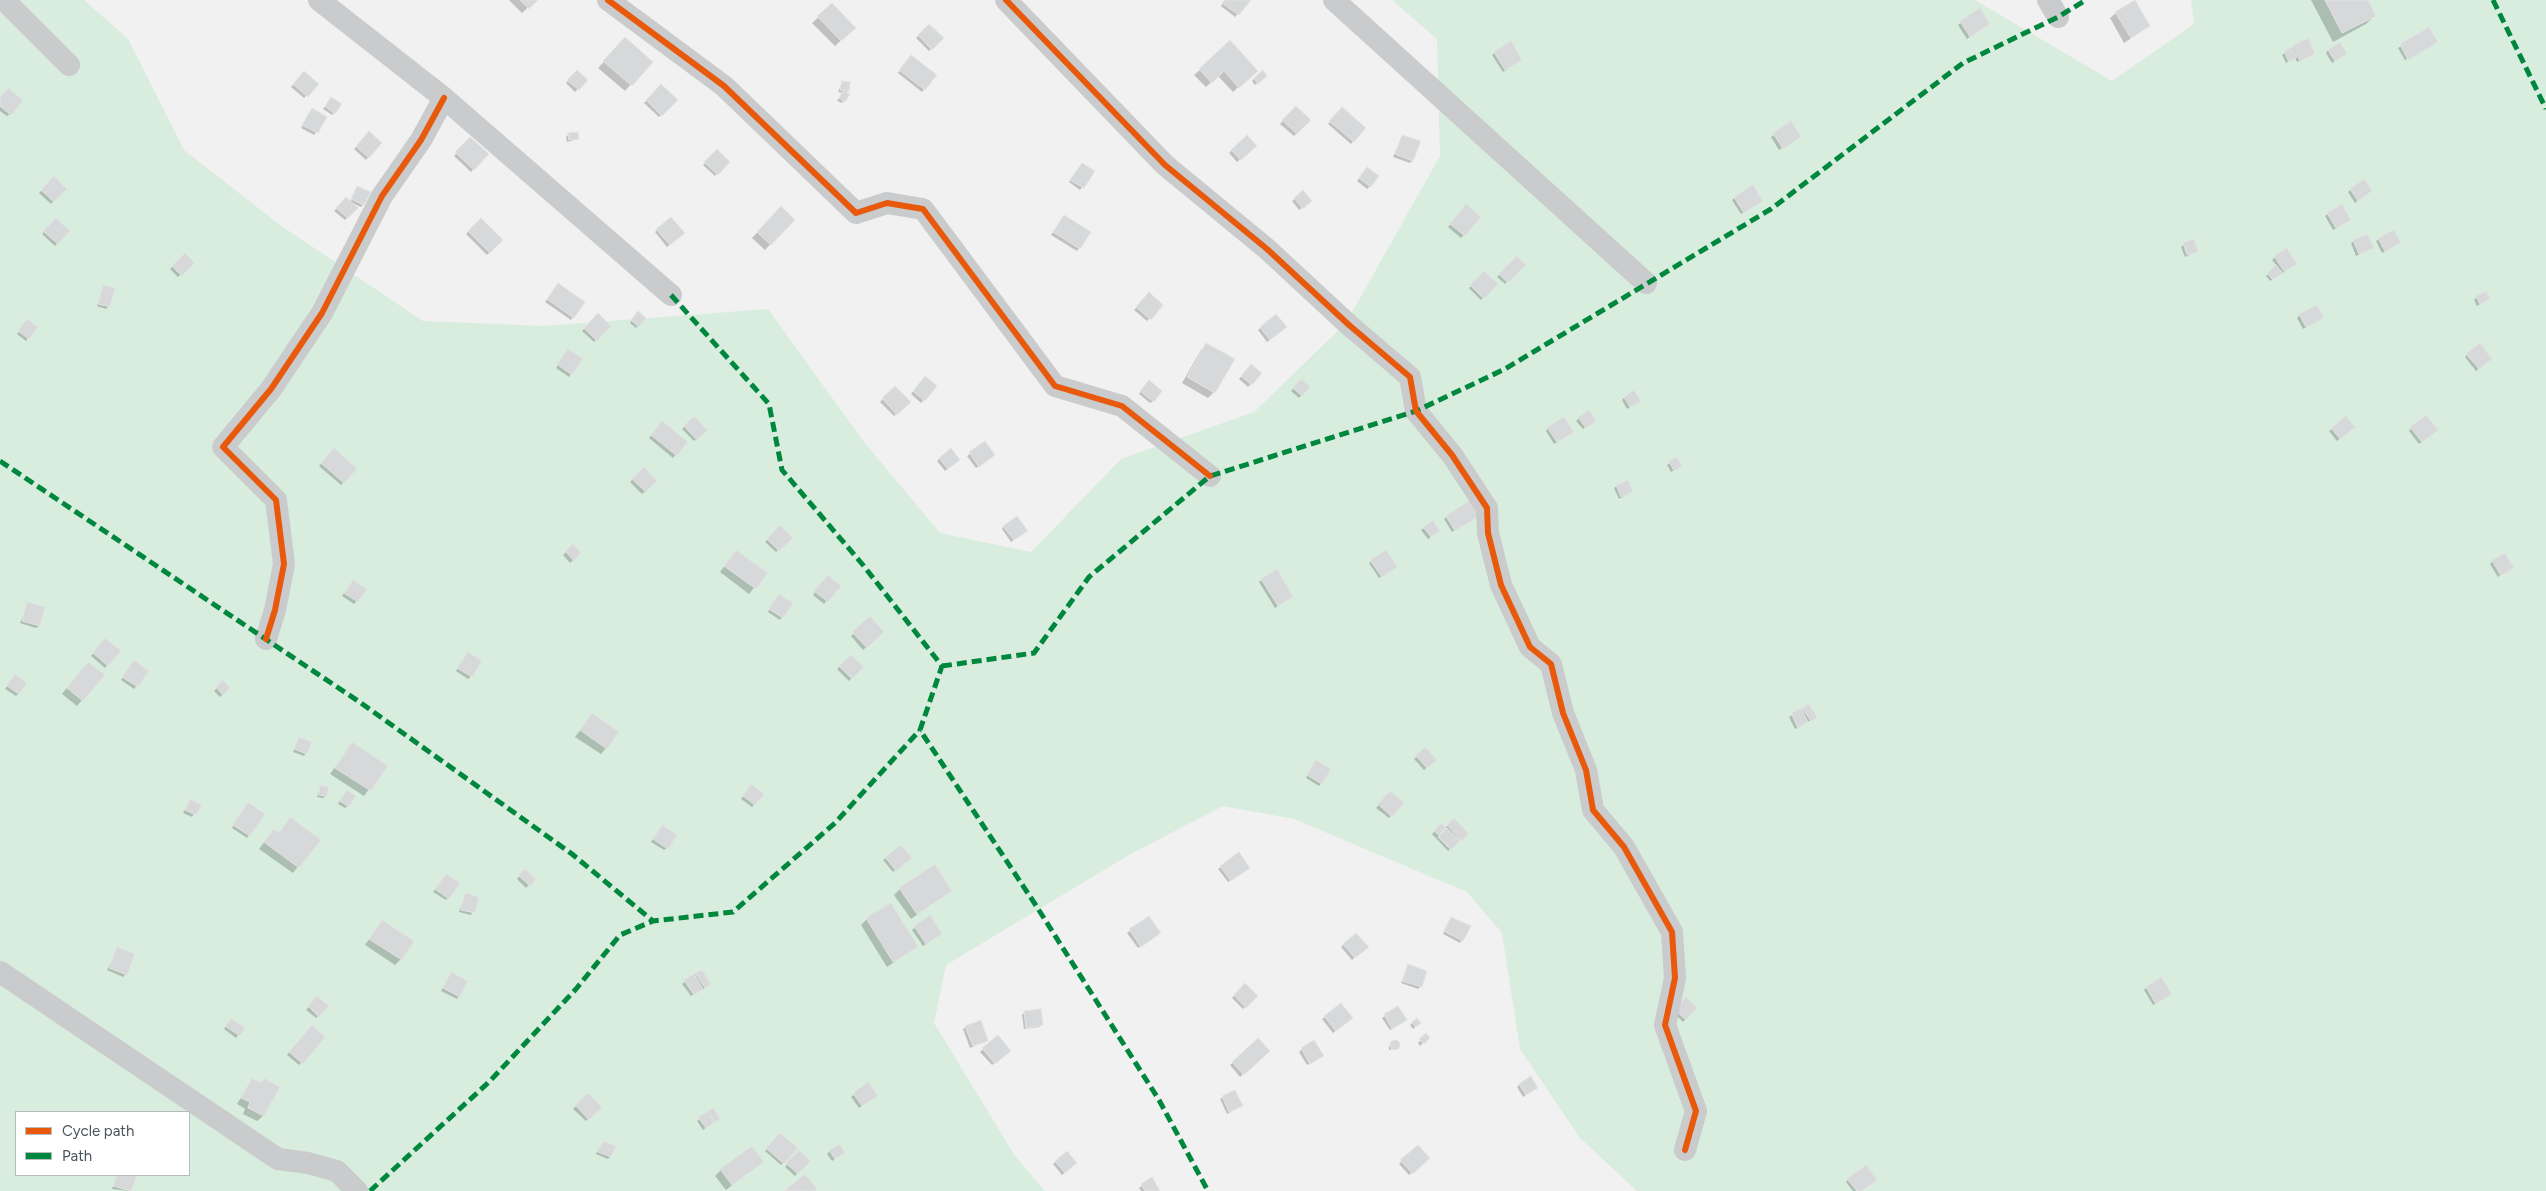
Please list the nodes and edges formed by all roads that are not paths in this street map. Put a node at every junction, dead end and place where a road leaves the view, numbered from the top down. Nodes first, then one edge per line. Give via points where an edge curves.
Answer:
1 (4, 0) edge
2 (319, 0) edge
3 (608, 0) edge
4 (1006, 0) edge
5 (1334, 0) edge
6 (69, 65) dead end
7 (444, 98) junction
8 (1646, 283) dead end
9 (671, 295) dead end
10 (1210, 476) dead end
11 (266, 639) dead end
12 (0, 972) edge
13 (1684, 1150) dead end
14 (356, 1191) edge

1 - 6 street
2 - 7 street
3 - 10 street via 724,86 856,213 887,203 923,210 1055,386 1122,406
4 - 13 street via 1165,166 1267,249 1410,377 1416,410 1452,455 1487,508 1488,532 1501,585 1530,648 1551,664 1563,713 1586,770 1593,810 1624,847 1672,932 1675,978 1665,1025 1696,1111
5 - 8 street
7 - 9 street
7 - 11 street via 382,196 322,313 271,389 223,447 276,500 284,564
12 - 14 street via 278,1159 337,1171

